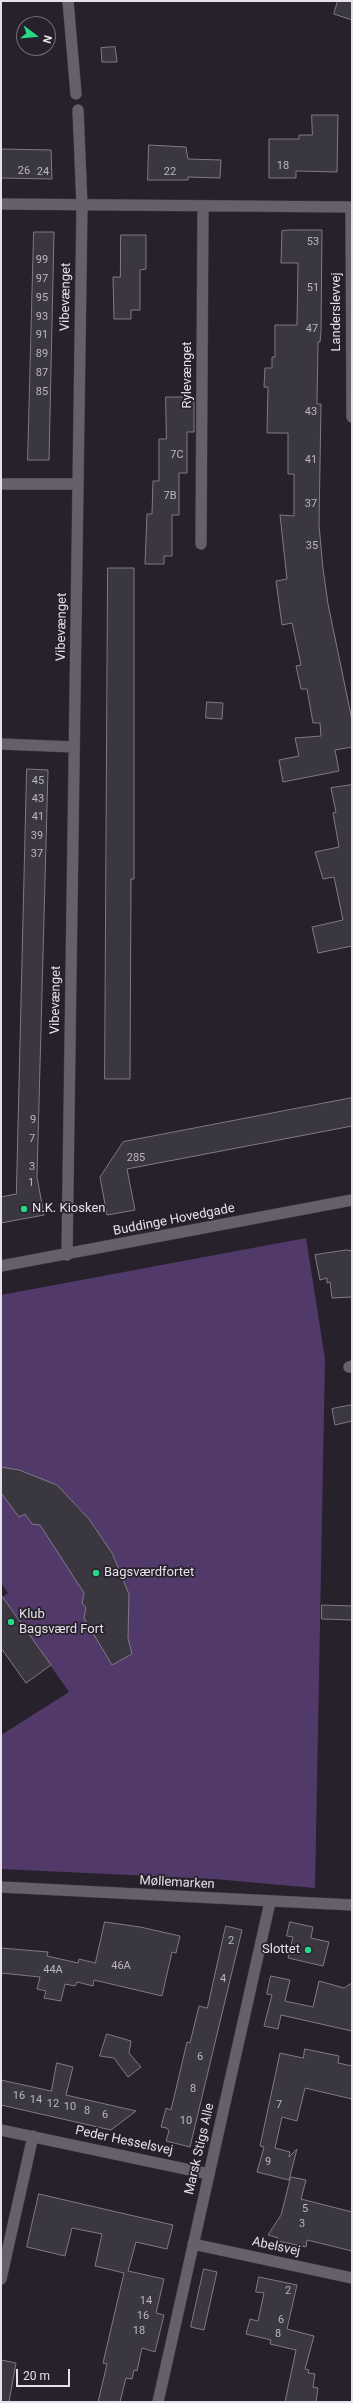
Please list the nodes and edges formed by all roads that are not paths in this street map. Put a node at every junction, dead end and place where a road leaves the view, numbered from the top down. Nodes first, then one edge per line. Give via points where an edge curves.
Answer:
1 (68, 1) edge
2 (76, 94) dead end
3 (78, 110) dead end
4 (1, 204) edge
5 (82, 205) junction
6 (203, 206) junction
7 (351, 207) edge
8 (352, 417) edge
9 (1, 484) edge
10 (78, 484) junction
11 (201, 544) dead end
12 (1, 744) edge
13 (74, 747) junction
14 (352, 1200) edge
15 (67, 1255) junction
16 (1, 1266) edge
17 (1, 1887) edge
18 (270, 1902) junction
19 (352, 1905) edge
20 (1, 2130) edge
21 (33, 2136) junction
22 (209, 2174) junction
23 (193, 2244) junction
24 (352, 2278) edge
25 (1, 2279) edge
26 (158, 2402) edge

1 - 2 street
3 - 5 street, Vibevænget
4 - 5 street
5 - 6 street
5 - 10 street, Vibevænget
6 - 7 street
6 - 11 street, Rylevænget
7 - 8 street, Landerslevvej
9 - 10 street
10 - 13 street, Vibevænget
12 - 13 street
13 - 15 street, Vibevænget
14 - 15 street, Buddinge Hovedgade
15 - 16 street, Buddinge Hovedgade
17 - 18 street, Møllemarken
18 - 19 street, Møllemarken
18 - 22 street, Marsk Stigs Alle
20 - 21 street, Peder Hesselsvej
21 - 22 street, Peder Hesselsvej
21 - 25 street
22 - 23 street, Marsk Stigs Alle
23 - 24 street, Abelsvej
23 - 26 street, Marsk Stigs Alle

